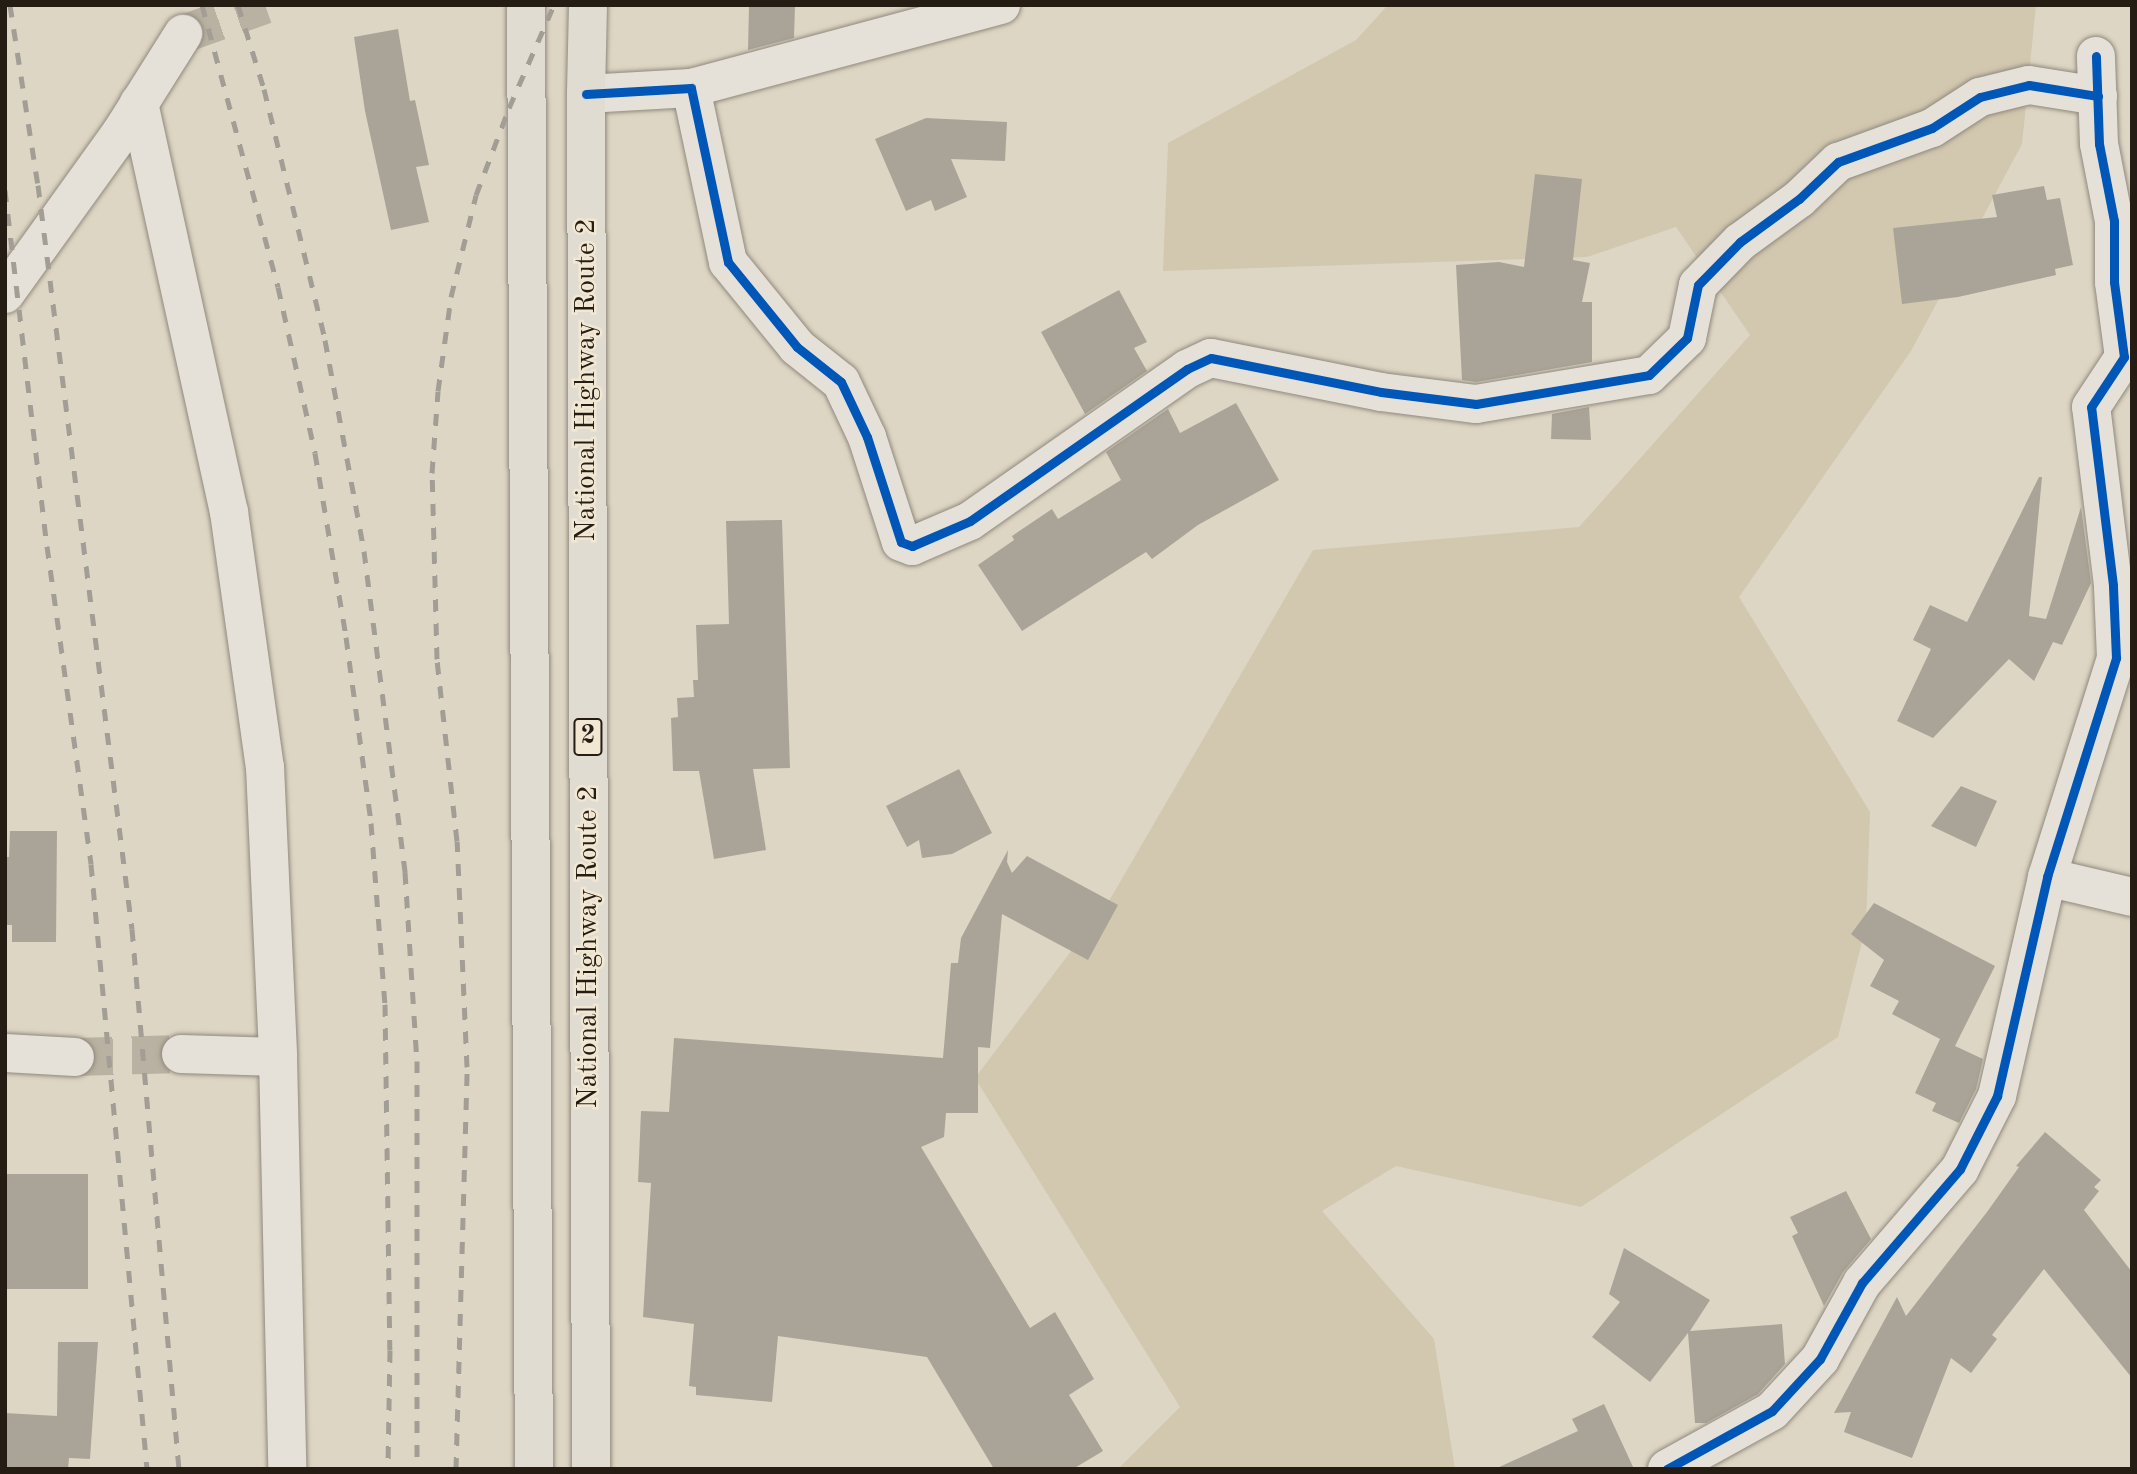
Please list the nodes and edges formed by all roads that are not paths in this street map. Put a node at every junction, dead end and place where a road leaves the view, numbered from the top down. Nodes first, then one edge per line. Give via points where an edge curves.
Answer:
1 (526, 5) edge
2 (588, 5) edge
3 (1001, 5) edge
4 (183, 34) tunnel mouth
5 (2096, 56) dead end
6 (691, 88) junction
7 (586, 94) junction
8 (2098, 96) junction
9 (139, 103) junction
10 (5, 293) edge
11 (2047, 877) junction
12 (2132, 897) edge
13 (5, 1054) edge
14 (181, 1055) tunnel mouth
15 (75, 1056) tunnel mouth
16 (278, 1057) junction
17 (287, 1469) edge
18 (534, 1469) edge
19 (591, 1469) edge
20 (1667, 1469) edge

1 - 18 highway, National Highway Route 2
2 - 7 highway, National Highway Route 2 / 2
3 - 6 street
4 - 9 street
5 - 8 street
6 - 7 street
6 - 8 street via 728,262 797,346 841,382 867,437 901,542 912,547 970,521 1187,369 1211,358 1381,392 1476,404 1649,375 1688,338 1698,285 1740,242 1799,199 1838,162 1932,128 1980,97 2029,85
7 - 19 highway, National Highway Route 2 / 2
8 - 11 street via 2099,144 2114,221 2114,282 2124,357 2091,407 2113,585 2116,658
9 - 10 street
9 - 16 street via 229,512 265,767
11 - 12 street
11 - 20 street via 1997,1096 1960,1169 1862,1283 1821,1359 1772,1411
13 - 15 street
14 - 16 street
16 - 17 street

